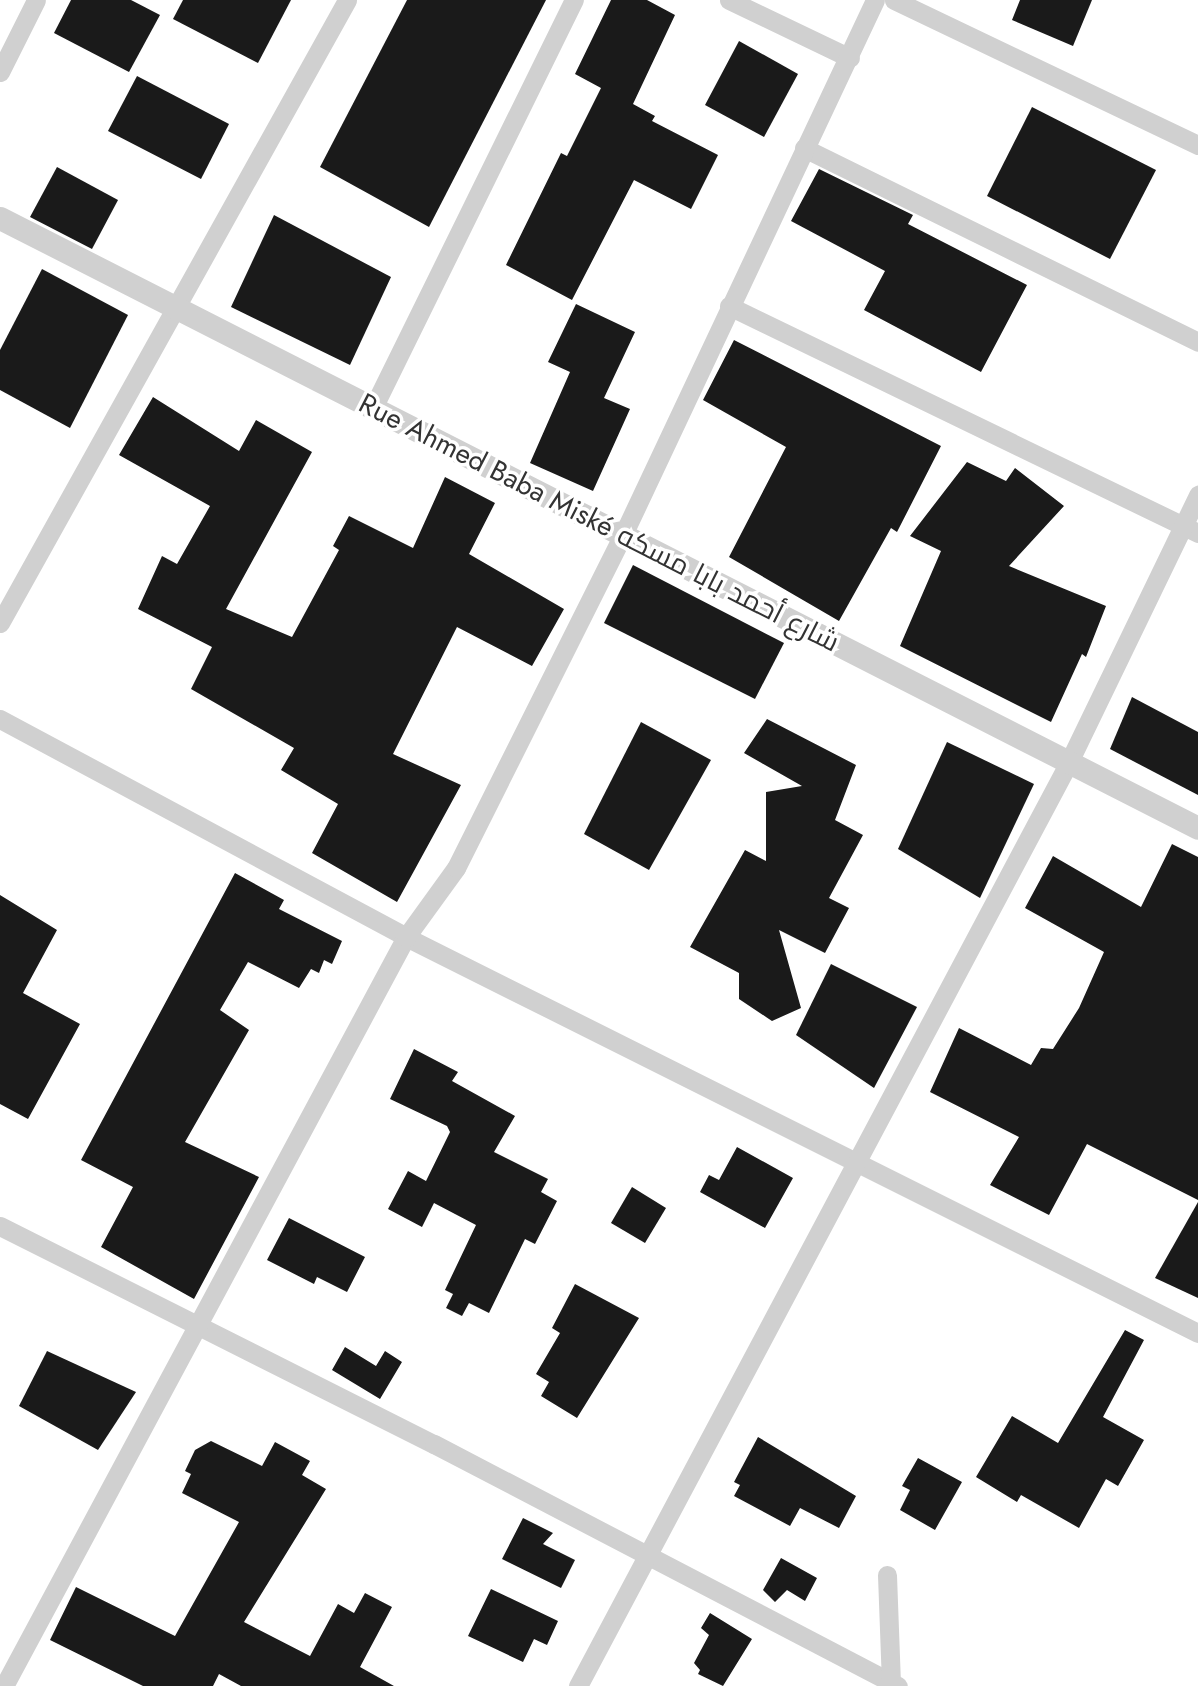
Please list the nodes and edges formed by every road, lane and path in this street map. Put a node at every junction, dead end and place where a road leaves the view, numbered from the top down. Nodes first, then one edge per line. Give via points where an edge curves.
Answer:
1 (36, 0) edge
2 (347, 0) edge
3 (573, 0) edge
4 (729, 0) edge
5 (875, 0) edge
6 (894, 0) edge
7 (850, 58) junction
8 (0, 72) edge
9 (1198, 145) edge
10 (804, 148) junction
11 (0, 218) edge
12 (173, 306) junction
13 (729, 306) junction
14 (1198, 342) edge
15 (373, 408) junction
16 (1198, 495) edge
17 (1190, 529) edge
18 (623, 535) junction
19 (0, 623) edge
20 (0, 719) edge
21 (1069, 762) junction
22 (1198, 828) edge
23 (407, 937) junction
24 (860, 1161) junction
25 (0, 1226) edge
26 (198, 1324) junction
27 (1198, 1333) edge
28 (647, 1554) junction
29 (887, 1575) dead end
30 (894, 1684) edge
31 (5, 1686) edge
32 (578, 1686) edge

1 - 8 street
2 - 12 street
3 - 15 street
4 - 7 street
5 - 7 street
6 - 9 street
7 - 10 street
10 - 13 street
10 - 14 street
11 - 12 street, Rue Ahmed Baba Miské شارع أحمد بابا مسكه
12 - 15 street, Rue Ahmed Baba Miské شارع أحمد بابا مسكه
12 - 19 street
13 - 17 street
13 - 18 street
15 - 18 street, Rue Ahmed Baba Miské شارع أحمد بابا مسكه
16 - 17 street
17 - 21 street
18 - 21 street, Rue Ahmed Baba Miské شارع أحمد بابا مسكه
18 - 23 street via 456,868
20 - 23 street
21 - 22 street, Rue Ahmed Baba Miské شارع أحمد بابا مسكه
21 - 24 street
23 - 24 street
23 - 26 street
24 - 27 street
24 - 28 street
25 - 26 street
26 - 28 street
26 - 31 street
28 - 30 street
28 - 32 street
29 - 30 street

